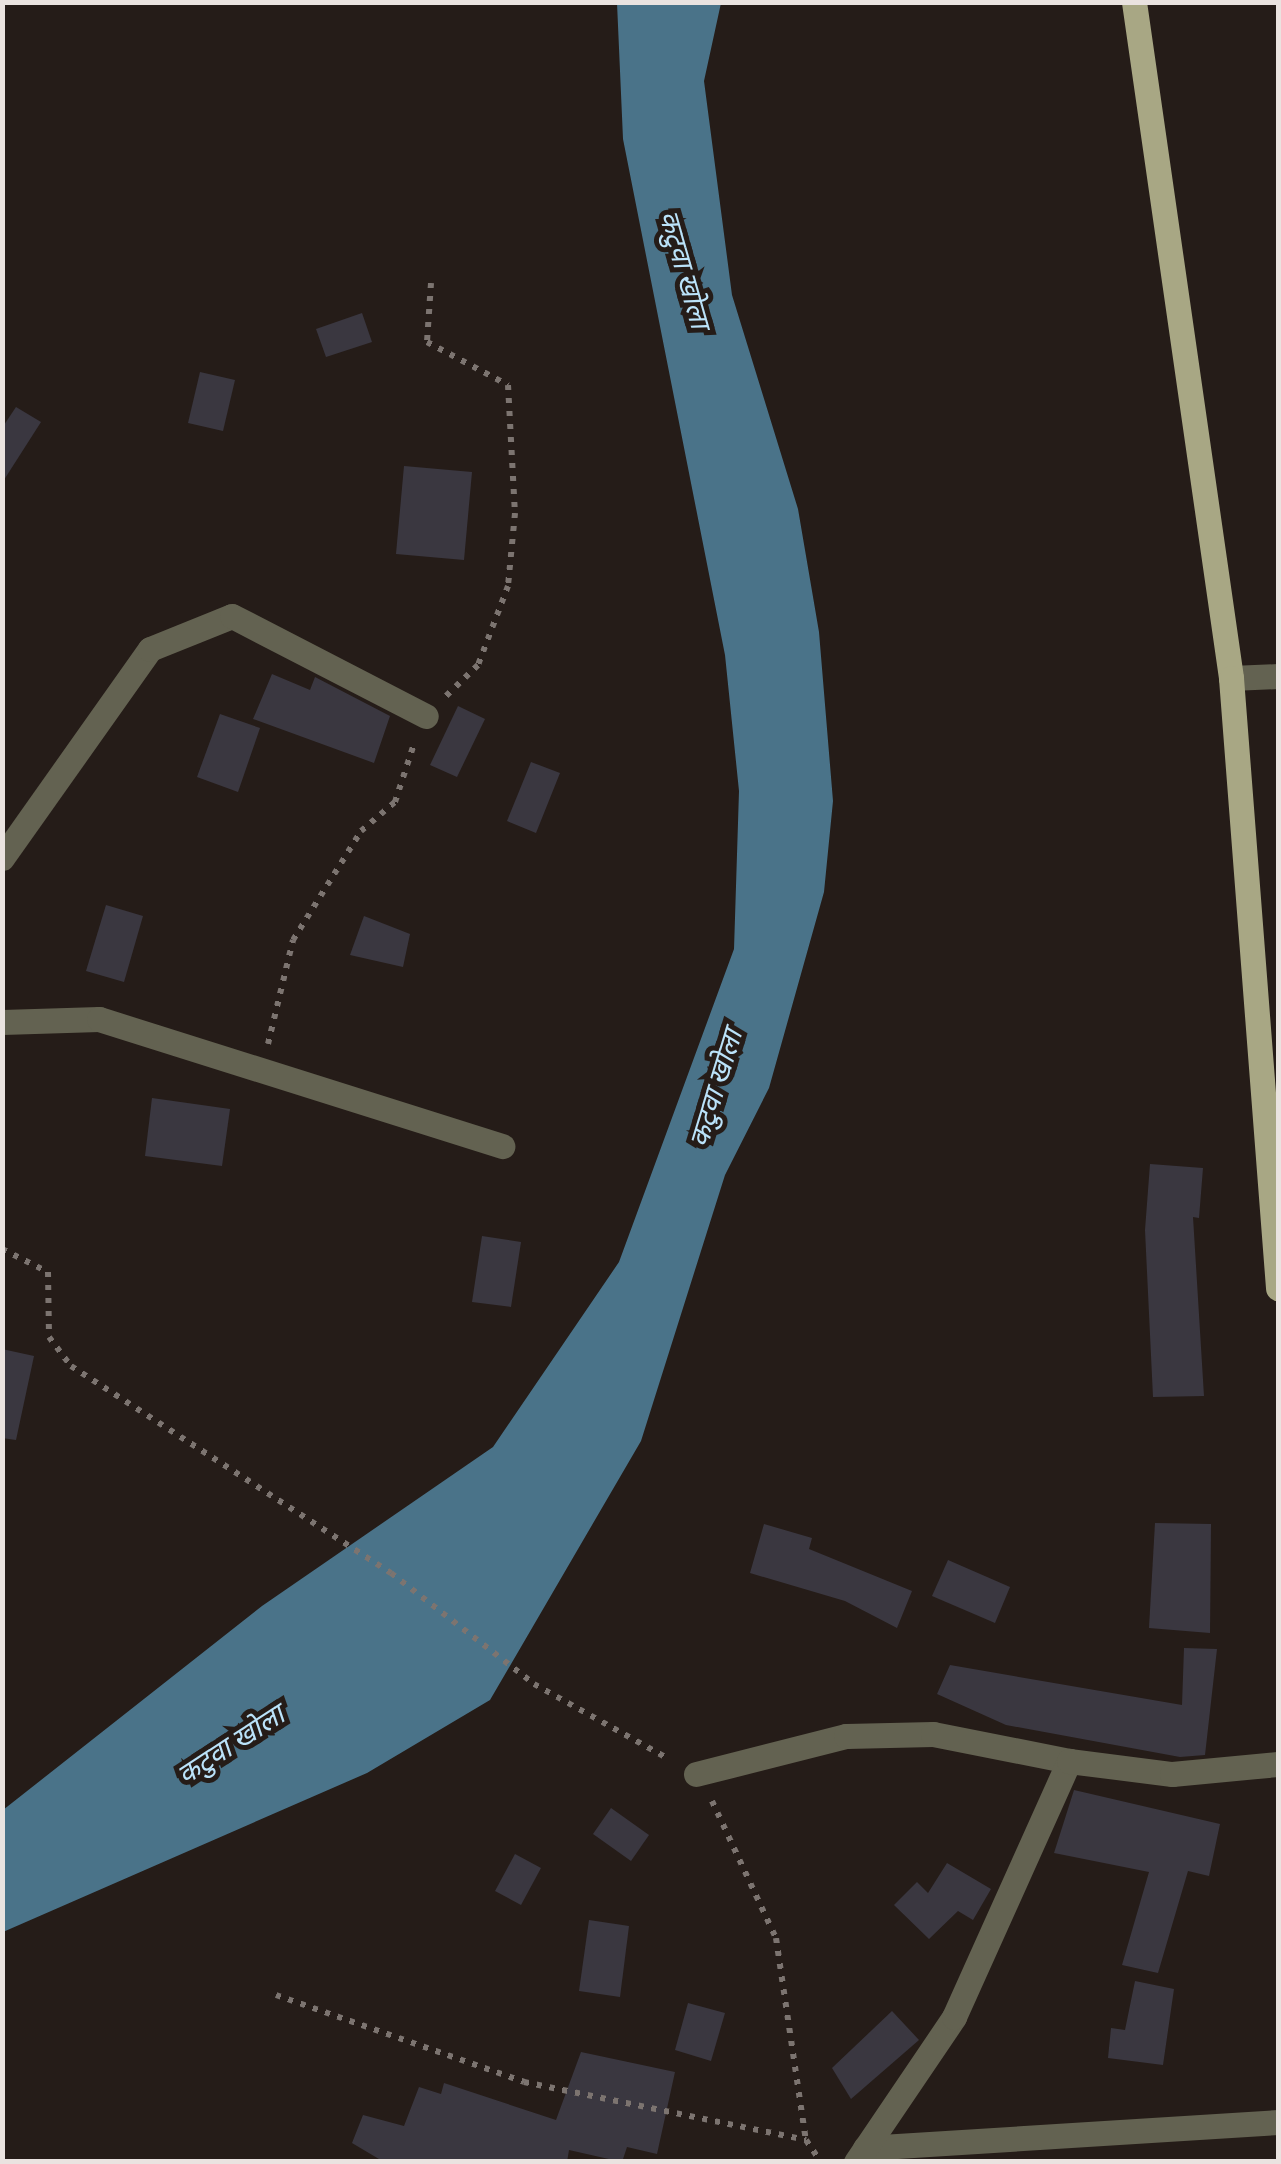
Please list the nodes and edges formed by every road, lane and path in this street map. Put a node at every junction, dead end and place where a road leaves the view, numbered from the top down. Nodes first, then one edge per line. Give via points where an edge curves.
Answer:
1 (1134, 2) edge
2 (431, 282) dead end
3 (1278, 676) edge
4 (1231, 678) junction
5 (426, 716) junction
6 (2, 858) edge
7 (2, 1022) edge
8 (263, 1072) junction
9 (502, 1146) dead end
10 (2, 1249) edge
11 (1278, 1288) edge
12 (1068, 1762) junction
13 (1278, 1764) edge
14 (696, 1774) junction
15 (276, 1995) dead end
16 (1278, 2122) edge
17 (806, 2140) junction
18 (860, 2155) edge
19 (821, 2162) edge

1 - 4 main road
2 - 5 path via 427,342 508,384 515,513 508,586 478,665
3 - 4 street
4 - 11 main road
5 - 6 street via 232,616 150,649
5 - 8 path via 395,802 361,831 293,940
7 - 8 street via 99,1019
8 - 9 street
10 - 14 path via 48,1272 49,1336 71,1366 391,1573 534,1684
12 - 13 street via 1172,1774
12 - 14 street via 933,1734 846,1736
12 - 18 street via 954,2017
14 - 17 path via 740,1849 776,1938
15 - 17 path via 524,2082
16 - 18 street
17 - 19 path

